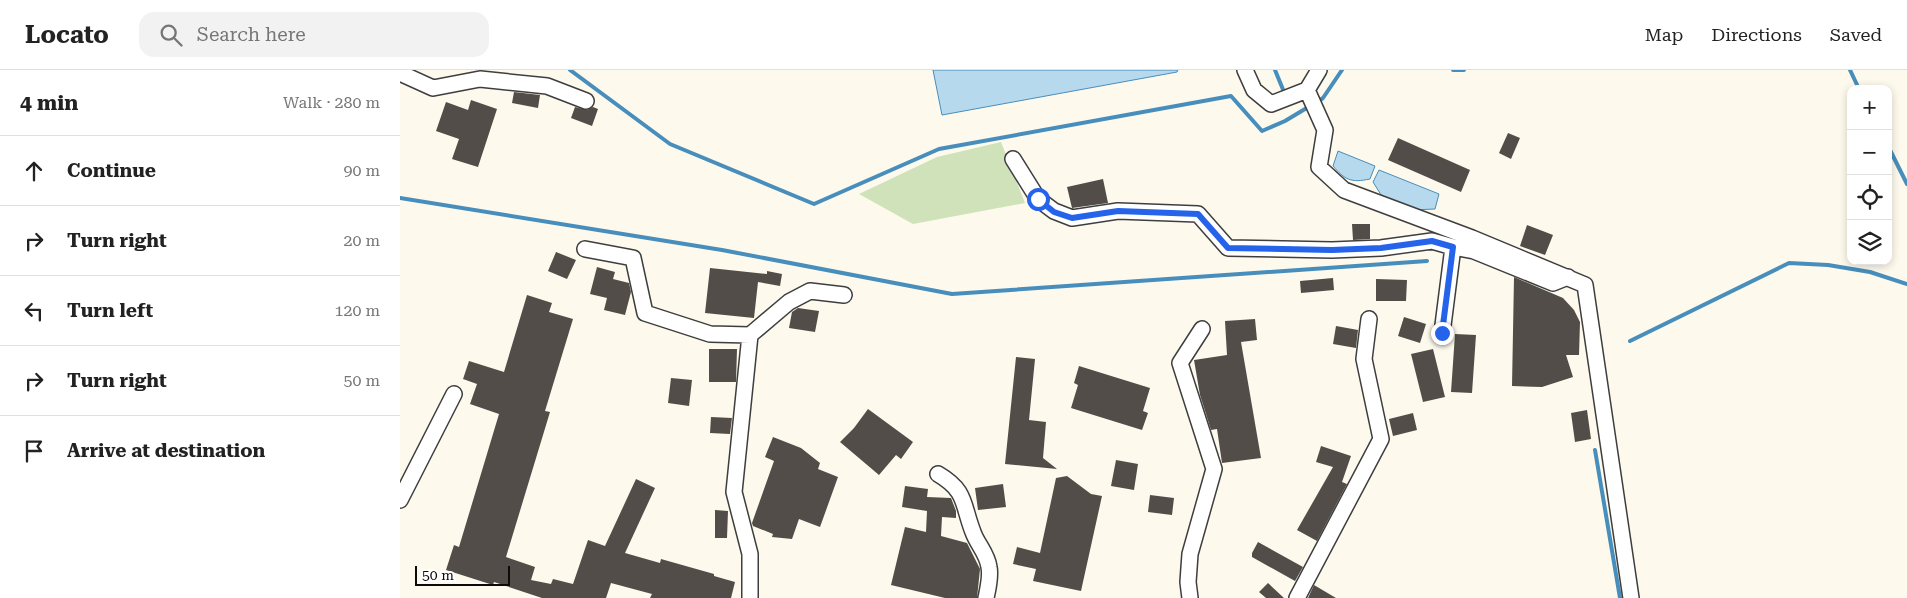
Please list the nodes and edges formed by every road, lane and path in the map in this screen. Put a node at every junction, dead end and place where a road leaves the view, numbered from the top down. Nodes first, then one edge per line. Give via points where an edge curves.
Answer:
1 (1245, 70) edge
2 (1318, 70) edge
3 (400, 73) edge
4 (1308, 93) junction
5 (586, 101) dead end
6 (1013, 159) dead end
7 (1453, 247) junction
8 (585, 249) dead end
9 (1568, 277) junction
10 (844, 296) dead end
11 (1369, 319) dead end
12 (1202, 329) dead end
13 (1442, 333) dead end
14 (750, 335) junction
15 (454, 394) dead end
16 (938, 474) dead end
17 (400, 500) edge
18 (750, 598) edge
19 (986, 598) edge
20 (1190, 598) edge
21 (1297, 598) edge
22 (1630, 598) edge

1 - 4 street via 1254,90 1271,104
2 - 4 street
3 - 5 street via 433,88 480,79 547,86
4 - 9 street via 1325,130 1320,167 1344,190
6 - 7 street via 1038,199 1054,212 1072,218 1118,211 1198,214 1228,248 1371,248 1432,241
7 - 9 street via 1474,251 1553,284
7 - 13 street
8 - 14 street via 633,258 645,313 710,334
9 - 22 street via 1585,284
10 - 14 street via 810,291 789,302
11 - 21 street via 1364,359 1381,439
12 - 20 street via 1180,363 1214,469 1190,554
14 - 18 street via 734,492 750,554
15 - 17 street
16 - 19 street via 952,483 962,497 973,534 986,556 989,568

